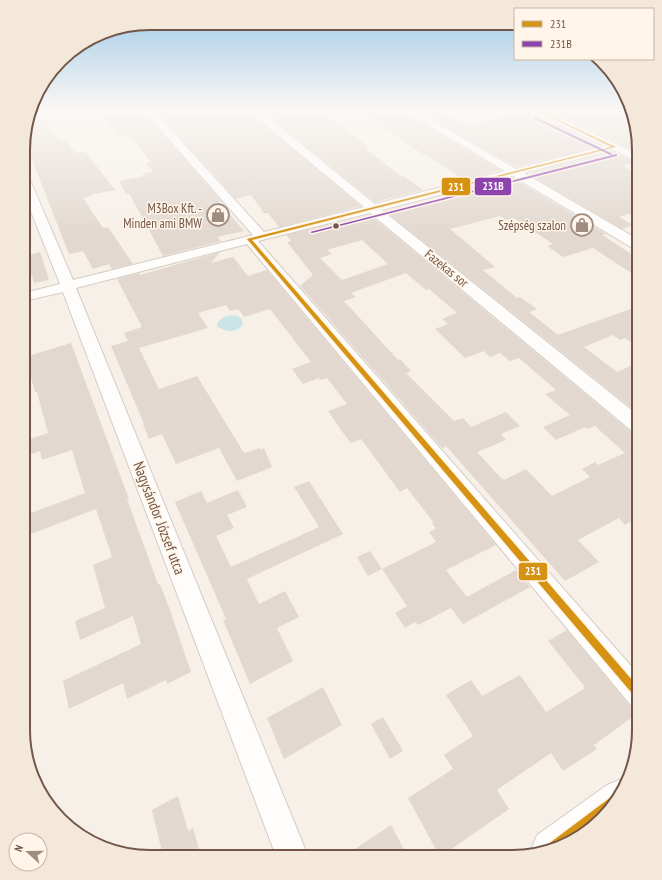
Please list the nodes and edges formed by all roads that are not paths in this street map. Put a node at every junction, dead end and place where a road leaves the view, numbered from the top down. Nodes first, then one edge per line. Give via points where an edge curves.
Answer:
1 (183, 152) edge
2 (305, 152) edge
3 (479, 152) edge
4 (593, 152) edge
5 (512, 172) junction
6 (30, 194) edge
7 (374, 208) junction
8 (255, 238) junction
9 (632, 242) edge
10 (68, 286) junction
11 (30, 296) edge
12 (632, 420) edge
13 (632, 687) edge
14 (602, 809) edge
15 (561, 840) edge
16 (290, 850) edge

1 - 8 street
2 - 7 street, Fazekas sor
3 - 5 street
4 - 5 street
5 - 7 street
5 - 9 street
6 - 10 street, Nagysándor József utca
7 - 8 street
7 - 12 street, Fazekas sor
8 - 10 street
8 - 13 street
10 - 11 street
10 - 16 street, Nagysándor József utca
14 - 15 main road

